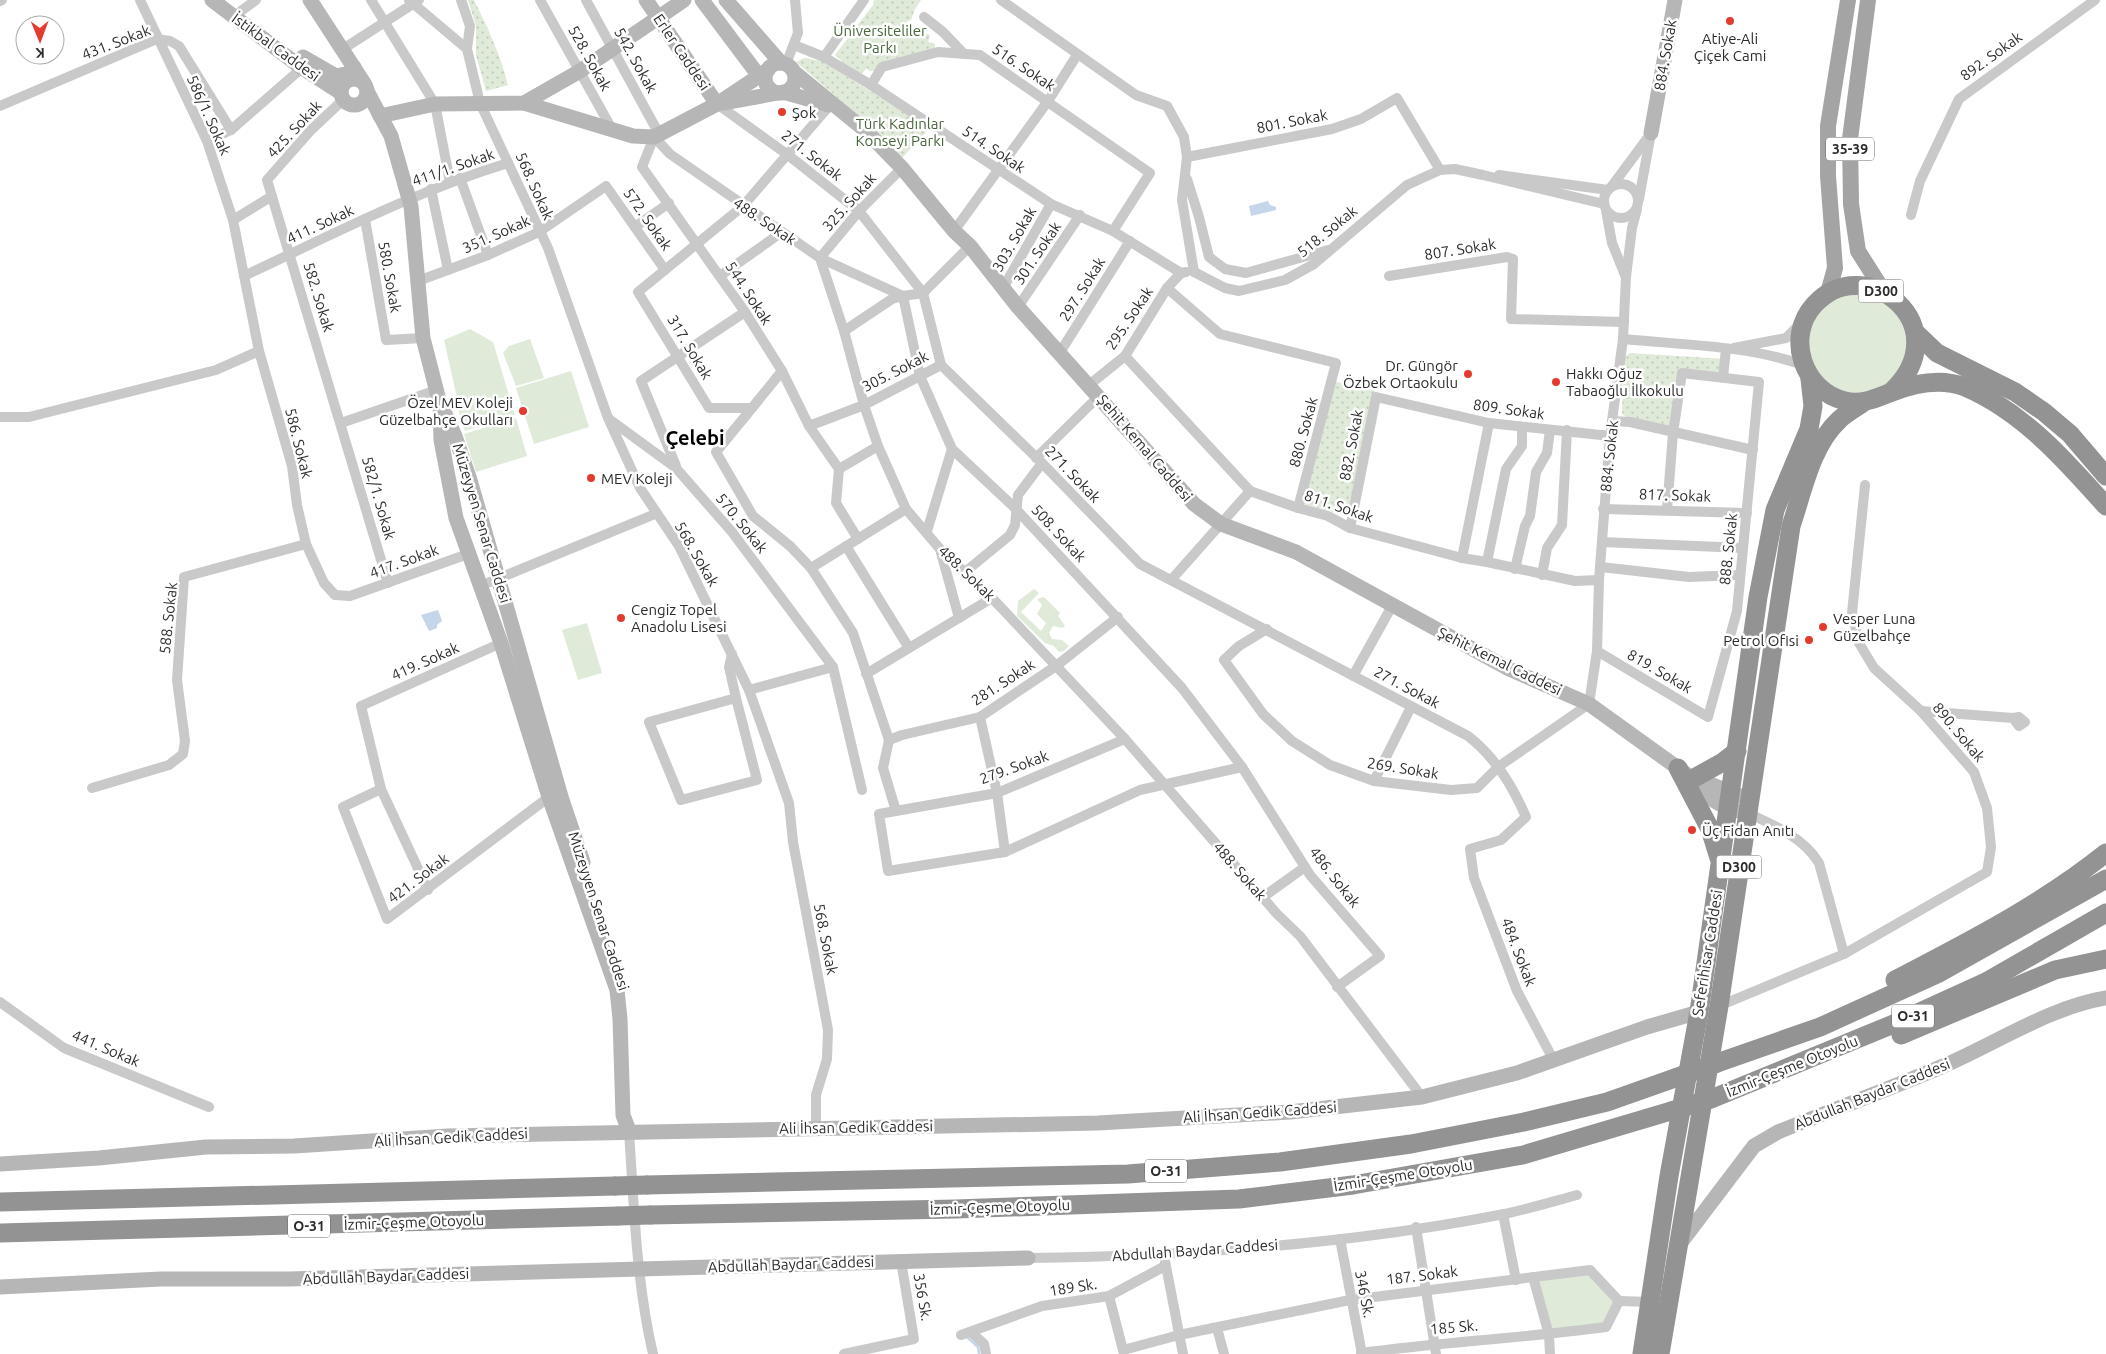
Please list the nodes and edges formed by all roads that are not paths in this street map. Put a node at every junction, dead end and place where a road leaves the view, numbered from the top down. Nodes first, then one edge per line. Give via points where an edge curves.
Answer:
1 (140, 0) edge
2 (212, 0) edge
3 (226, 0) edge
4 (256, 0) edge
5 (310, 0) edge
6 (371, 0) edge
7 (460, 0) edge
8 (540, 0) edge
9 (586, 0) edge
10 (646, 0) edge
11 (684, 0) edge
12 (702, 0) edge
13 (726, 0) edge
14 (795, 0) edge
15 (864, 0) edge
16 (1001, 0) edge
17 (1675, 0) edge
18 (1848, 0) edge
19 (1868, 0) edge
20 (2095, 0) edge
21 (414, 1) edge
22 (241, 11) junction
23 (658, 17) junction
24 (924, 17) dead end
25 (384, 22) junction
26 (157, 39) junction
27 (794, 45) junction
28 (343, 49) junction
29 (467, 49) junction
30 (613, 50) junction
31 (964, 54) junction
32 (1077, 55) junction
33 (824, 57) junction
34 (354, 67) junction
35 (302, 68) junction
36 (777, 69) junction
37 (580, 71) junction
38 (871, 85) junction
39 (365, 87) junction
40 (344, 91) junction
41 (781, 92) junction
42 (1048, 101) junction
43 (524, 102) junction
44 (480, 103) junction
45 (435, 104) junction
46 (717, 104) junction
47 (0, 106) edge
48 (832, 106) junction
49 (380, 116) junction
50 (231, 130) junction
51 (613, 130) junction
52 (1651, 133) junction
53 (657, 136) junction
54 (207, 141) junction
55 (788, 155) junction
56 (1188, 157) junction
57 (508, 163) junction
58 (902, 168) junction
59 (998, 170) junction
60 (1440, 170) junction
61 (1483, 175) junction
62 (1186, 176) junction
63 (460, 178) junction
64 (267, 180) joint
65 (450, 182) junction
66 (606, 186) joint
67 (1610, 188) junction
68 (431, 190) junction
69 (272, 196) junction
70 (409, 198) junction
71 (669, 203) junction
72 (1051, 204) junction
73 (1638, 204) junction
74 (743, 206) junction
75 (1605, 207) junction
76 (860, 211) junction
77 (1911, 214) dead end
78 (1080, 215) junction
79 (365, 219) junction
80 (233, 220) junction
81 (635, 227) junction
82 (954, 231) junction
83 (1112, 231) junction
84 (539, 232) junction
85 (782, 232) junction
86 (1130, 241) junction
87 (698, 244) junction
88 (970, 246) junction
89 (1329, 249) junction
90 (290, 254) junction
91 (488, 255) junction
92 (820, 258) junction
93 (448, 270) junction
94 (665, 270) junction
95 (1194, 272) junction
96 (1181, 273) junction
97 (244, 276) junction
98 (720, 276) junction
99 (1389, 276) dead end
100 (1626, 278) junction
101 (418, 281) junction
102 (1003, 288) junction
103 (1167, 288) junction
104 (1884, 292) junction
105 (923, 293) junction
106 (1828, 293) junction
107 (903, 296) junction
108 (1018, 307) junction
109 (745, 312) junction
110 (1804, 320) junction
111 (1624, 322) junction
112 (844, 331) junction
113 (1915, 332) junction
114 (423, 338) junction
115 (1623, 339) junction
116 (1726, 349) junction
117 (259, 352) junction
118 (1059, 354) junction
119 (1125, 356) junction
120 (678, 358) junction
121 (941, 364) junction
122 (782, 371) junction
123 (1806, 372) junction
124 (920, 376) junction
125 (1722, 376) junction
126 (1094, 390) junction
127 (1891, 392) junction
128 (439, 397) junction
129 (1376, 397) joint
130 (1864, 402) junction
131 (864, 405) junction
132 (752, 408) junction
133 (0, 417) edge
134 (608, 418) junction
135 (1612, 421) junction
136 (341, 423) junction
137 (1489, 423) junction
138 (809, 426) junction
139 (1522, 428) junction
140 (1550, 430) junction
141 (1568, 430) junction
142 (1673, 433) junction
143 (1610, 436) junction
144 (878, 446) junction
145 (952, 449) junction
146 (1752, 450) junction
147 (1039, 460) junction
148 (676, 468) junction
149 (839, 469) junction
150 (2106, 476) edge
151 (1865, 485) dead end
152 (2091, 489) junction
153 (1250, 491) junction
154 (2106, 506) edge
155 (906, 508) junction
156 (1015, 508) junction
157 (1298, 508) junction
158 (1603, 509) junction
159 (1667, 510) junction
160 (2106, 511) edge
161 (1747, 513) junction
162 (655, 514) junction
163 (1221, 524) junction
164 (1350, 528) junction
165 (927, 531) junction
166 (858, 539) junction
167 (1602, 542) junction
168 (306, 544) junction
169 (846, 546) junction
170 (1743, 548) junction
171 (940, 549) junction
172 (468, 554) junction
173 (1462, 558) junction
174 (1488, 562) junction
175 (1601, 567) junction
176 (811, 568) junction
177 (1515, 569) junction
178 (965, 572) junction
179 (1542, 575) junction
180 (1740, 576) junction
181 (498, 579) junction
182 (1172, 579) junction
183 (1599, 580) junction
184 (388, 583) junction
185 (480, 586) junction
186 (350, 596) joint
187 (992, 598) junction
188 (1392, 606) junction
189 (1118, 617) junction
190 (959, 618) junction
191 (1266, 629) junction
192 (501, 643) junction
193 (909, 648) junction
194 (1597, 652) junction
195 (732, 654) junction
196 (1056, 666) junction
197 (833, 667) junction
198 (866, 674) junction
199 (1353, 676) junction
200 (749, 690) junction
201 (736, 698) junction
202 (1589, 704) junction
203 (1411, 707) junction
204 (1921, 711) junction
205 (980, 717) junction
206 (1708, 717) joint
207 (2013, 718) dead end
208 (1125, 738) junction
209 (889, 740) junction
210 (1737, 751) junction
211 (1242, 767) junction
212 (1498, 768) junction
213 (1688, 774) junction
214 (1374, 781) junction
215 (1164, 784) junction
216 (92, 788) dead end
217 (381, 789) junction
218 (862, 790) dead end
219 (997, 793) junction
220 (549, 797) junction
221 (1739, 804) junction
222 (896, 811) junction
223 (1470, 849) joint
224 (1005, 852) junction
225 (2106, 853) edge
226 (1721, 863) junction
227 (1305, 866) junction
228 (2106, 879) edge
229 (428, 890) junction
230 (1263, 897) junction
231 (2106, 913) edge
232 (1844, 954) junction
233 (2106, 959) edge
234 (1337, 987) junction
235 (2106, 998) edge
236 (0, 1002) edge
237 (1719, 1006) junction
238 (1699, 1012) junction
239 (1775, 1042) junction
240 (1554, 1061) junction
241 (1422, 1097) junction
242 (1711, 1099) junction
243 (209, 1106) dead end
244 (816, 1128) junction
245 (629, 1131) junction
246 (0, 1164) edge
247 (1577, 1195) dead end
248 (0, 1202) edge
249 (1503, 1214) junction
250 (1416, 1228) junction
251 (0, 1233) edge
252 (1340, 1239) junction
253 (1679, 1245) junction
254 (1028, 1258) joint
255 (1165, 1260) junction
256 (901, 1261) junction
257 (639, 1269) junction
258 (1533, 1277) junction
259 (1516, 1280) junction
260 (0, 1287) edge
261 (1426, 1290) junction
262 (1109, 1296) junction
263 (1350, 1300) junction
264 (1619, 1301) junction
265 (1651, 1302) junction
266 (1217, 1328) junction
267 (1179, 1335) junction
268 (1549, 1335) junction
269 (1434, 1343) junction
270 (1123, 1352) edge
271 (653, 1354) edge
272 (844, 1354) edge
273 (986, 1354) edge
274 (1183, 1354) edge
275 (1224, 1354) edge
276 (1362, 1354) edge
277 (1436, 1354) edge
278 (1550, 1354) edge
279 (1642, 1354) edge
280 (1660, 1354) edge

1 - 26 street, 586/1. Sokak
2 - 35 main road, İstikbal Caddesi
3 - 22 main road
4 - 22 street
5 - 28 main road, Müzeyyen Senar Caddesi
6 - 25 street
7 - 29 street, 568. Sokak via 470,26
8 - 37 street, 528. Sokak
9 - 30 street, 542. Sokak
10 - 23 main road, Erler Caddesi
11 - 23 main road
12 - 36 main road
13 - 36 main road
14 - 27 street via 798,33
15 - 33 street
16 - 32 street
17 - 52 main road, 884. Sokak
18 - 106 main road, 35-39 via 1828,126 1835,268
19 - 104 main road, 35-39 via 1850,139 1851,204 1858,251
20 - 77 street, 892. Sokak via 1959,99 1920,180
21 - 25 street
21 - 29 street
22 - 40 main road
23 - 30 main road
23 - 46 main road, Erler Caddesi
24 - 31 street
25 - 28 street
25 - 45 street
26 - 47 street, 431. Sokak
26 - 50 street, 431. Sokak via 170,40 179,46
26 - 54 street, 586/1. Sokak
27 - 33 street, 514. Sokak
27 - 36 street
28 - 34 main road, Müzeyyen Senar Caddesi
29 - 44 street, 568. Sokak
30 - 37 main road
30 - 53 street, 542. Sokak
31 - 38 street, 516. Sokak via 938,52 882,67
31 - 42 street, 516. Sokak via 980,55
32 - 42 street
32 - 56 street via 1136,95 1167,106 1184,137
33 - 38 street, 514. Sokak
34 - 39 main road, Müzeyyen Senar Caddesi
34 - 40 main road via 347,74
35 - 40 main road, İstikbal Caddesi
35 - 50 street
36 - 41 main road via 767,84
36 - 41 main road via 794,84
36 - 46 main road
36 - 48 main road, Şehit Kemal Caddesi
37 - 43 main road
37 - 51 street, 528. Sokak
38 - 59 street, 514. Sokak
39 - 40 main road via 356,79
39 - 40 main road via 363,102
39 - 49 main road, Müzeyyen Senar Caddesi
40 - 49 main road
40 - 64 street, 425. Sokak
41 - 46 main road
41 - 48 main road
42 - 59 street
42 - 83 street, 516. Sokak via 1150,173
43 - 44 main road
43 - 51 main road
44 - 45 main road
44 - 57 street, 568. Sokak
45 - 49 main road
45 - 65 street
46 - 53 main road
46 - 55 street, 271. Sokak
48 - 55 street, 317. Sokak
48 - 58 main road, Şehit Kemal Caddesi via 866,131
49 - 70 main road, Müzeyyen Senar Caddesi via 391,136
50 - 54 street
51 - 53 main road via 633,136
52 - 67 street
52 - 73 street, 884. Sokak
53 - 71 street, 544. Sokak via 642,167
53 - 74 street, 488. Sokak via 670,154
54 - 80 street, 586/1. Sokak
55 - 74 street, 317. Sokak
55 - 76 street, 271. Sokak
56 - 60 street, 801. Sokak via 1332,129 1361,119 1397,98
56 - 62 street
57 - 63 street, 411/1. Sokak
57 - 84 street, 568. Sokak
58 - 76 street, 325. Sokak
58 - 82 main road, Şehit Kemal Caddesi
59 - 72 street, 514. Sokak
59 - 82 street
60 - 61 street, 518. Sokak
60 - 89 street, 518. Sokak via 1408,185
61 - 67 street, 518. Sokak
61 - 75 street, 518. Sokak
62 - 89 street via 1208,257 1225,269 1246,273
62 - 95 street via 1182,200
63 - 65 street, 411/1. Sokak
63 - 91 street
64 - 69 street, 582. Sokak
65 - 68 street, 411/1. Sokak
66 - 81 street, 572. Sokak
66 - 84 street, 351. Sokak
67 - 73 street via 1617,184 1629,185 1637,194
67 - 75 street
68 - 70 street, 411/1. Sokak
68 - 93 street
69 - 80 street
69 - 90 street, 582. Sokak
70 - 79 street, 411. Sokak
70 - 101 main road, Müzeyyen Senar Caddesi
71 - 81 street
71 - 87 street, 544. Sokak
72 - 78 street, 514. Sokak
72 - 102 street, 303. Sokak
73 - 75 street via 1629,217 1619,218
73 - 100 street, 884. Sokak
74 - 85 street, 488. Sokak
74 - 87 street, 317. Sokak
75 - 100 street via 1612,243
76 - 92 street, 325. Sokak
76 - 105 street, 271. Sokak
78 - 83 street, 514. Sokak
78 - 108 street, 301. Sokak
79 - 90 street, 411. Sokak
79 - 114 street, 580. Sokak via 386,340
80 - 97 street, 586/1. Sokak
81 - 94 street, 572. Sokak
82 - 88 main road, Şehit Kemal Caddesi
83 - 86 street, 514. Sokak
84 - 91 street, 351. Sokak
84 - 134 street, 568. Sokak via 548,248
85 - 92 street, 488. Sokak
85 - 98 street
86 - 96 street, 514. Sokak
86 - 118 street, 297. Sokak
87 - 94 street, 317. Sokak
87 - 98 street, 544. Sokak
88 - 102 main road, Şehit Kemal Caddesi
88 - 105 street
89 - 95 street, 518. Sokak via 1314,264 1284,280 1239,291 1225,288
90 - 97 street, 411. Sokak
90 - 136 street, 582. Sokak
91 - 93 street, 351. Sokak
92 - 107 street
92 - 112 street, 488. Sokak
93 - 101 street, 351. Sokak
94 - 120 street, 317. Sokak via 638,292
95 - 96 street
96 - 103 street, 295. Sokak
97 - 117 street, 586. Sokak
98 - 109 street, 544. Sokak
99 - 111 street, 807. Sokak via 1507,257 1513,259 1511,319
100 - 111 street, 884. Sokak
101 - 114 main road, Müzeyyen Senar Caddesi
102 - 108 main road, Şehit Kemal Caddesi
103 - 119 street, 295. Sokak
103 - 157 street, 880. Sokak via 1220,334 1336,363
104 - 106 highway, D300 via 1866,286 1846,287
104 - 113 highway, D300 via 1904,309
105 - 107 street
105 - 121 street, 271. Sokak
106 - 110 highway, D300
107 - 112 street via 892,299
107 - 124 street, 508. Sokak
108 - 118 main road, Şehit Kemal Caddesi
109 - 120 street
109 - 122 street, 544. Sokak
110 - 116 street via 1786,338
110 - 123 highway, D300 via 1799,352
111 - 115 street, 884. Sokak
112 - 131 street, 488. Sokak
113 - 127 highway via 1912,366
113 - 150 highway via 1937,353 2015,392 2044,412 2070,434
114 - 128 main road, Müzeyyen Senar Caddesi
115 - 116 street
115 - 135 street, 884. Sokak
116 - 123 street via 1782,358
116 - 125 street
117 - 133 street via 198,375 29,417
117 - 168 street, 586. Sokak via 292,466
118 - 126 main road, Şehit Kemal Caddesi
119 - 126 street, 295. Sokak
119 - 153 street, 811. Sokak
120 - 132 street, 317. Sokak via 709,408
120 - 148 street via 642,381
121 - 124 street, 305. Sokak
121 - 147 street, 271. Sokak
122 - 132 street
122 - 138 street, 544. Sokak
123 - 130 highway via 1827,394 1845,401
123 - 210 highway, Seferihisar Caddesi / D300 via 1813,406 1809,429 1775,510 1758,597
124 - 131 street, 305. Sokak
124 - 145 street, 508. Sokak
125 - 142 street via 1682,373
125 - 146 street, 888. Sokak via 1759,382
126 - 147 street, 295. Sokak
126 - 163 main road, Şehit Kemal Caddesi via 1194,504
127 - 130 highway, D300
127 - 152 highway via 1931,382 1947,382 1982,395 2017,416
128 - 136 street
128 - 172 main road, Müzeyyen Senar Caddesi via 441,440 449,489
128 - 181 main road, Müzeyyen Senar Caddesi via 455,436
129 - 137 street, 809. Sokak
129 - 164 street, 882. Sokak
130 - 221 highway, Seferihisar Caddesi / D300 via 1839,420 1825,436 1792,526
131 - 138 street, 305. Sokak
131 - 144 street, 488. Sokak
132 - 176 street via 716,452 753,516
134 - 148 street, 570. Sokak
134 - 162 street, 568. Sokak
135 - 142 street
135 - 143 street, 884. Sokak
136 - 184 street, 582/1. Sokak
137 - 139 street, 809. Sokak
137 - 173 street
138 - 149 street, 544. Sokak
139 - 140 street, 809. Sokak
139 - 174 street via 1522,446 1506,469
140 - 141 street, 809. Sokak
140 - 177 street via 1547,453 1536,472 1530,516
141 - 143 street, 809. Sokak
141 - 179 street via 1562,526 1547,548
142 - 146 street
142 - 159 street
143 - 158 street, 884. Sokak
144 - 149 street
144 - 155 street, 488. Sokak
145 - 156 street, 508. Sokak
145 - 165 street
146 - 161 street, 888. Sokak
147 - 156 street, 295. Sokak via 1018,495
147 - 182 street, 271. Sokak via 1140,564
148 - 197 street, 570. Sokak via 732,532
149 - 166 street via 836,503
151 - 204 street, 890. Sokak via 1852,613 1859,643 1874,668
152 - 154 highway
152 - 160 highway
153 - 157 street, 811. Sokak
153 - 163 street
155 - 165 street, 488. Sokak
155 - 166 street
156 - 178 street, 295. Sokak via 1015,525 1010,535
156 - 189 street, 508. Sokak
157 - 164 street, 811. Sokak via 1328,516
158 - 159 street, 817. Sokak
158 - 167 street, 884. Sokak
159 - 161 street, 817. Sokak
161 - 170 street, 888. Sokak
162 - 181 street
162 - 195 street, 568. Sokak via 679,546
163 - 182 street
163 - 188 main road, Şehit Kemal Caddesi via 1296,552
164 - 173 street, 811. Sokak
165 - 171 street, 488. Sokak
166 - 169 street
167 - 170 street
167 - 175 street, 884. Sokak
168 - 186 street, 586. Sokak via 324,583 335,595
168 - 216 street, 588. Sokak via 184,577 177,680 185,741 183,754 169,765
169 - 176 street
169 - 193 street
170 - 180 street, 888. Sokak
171 - 178 street, 488. Sokak
171 - 190 street
172 - 184 street, 417. Sokak
172 - 185 main road, Müzeyyen Senar Caddesi
173 - 174 street, 811. Sokak
174 - 177 street, 811. Sokak
175 - 180 street via 1689,577
175 - 183 street, 884. Sokak
176 - 198 street via 853,633
177 - 179 street, 811. Sokak
178 - 187 street, 488. Sokak
179 - 183 street, 811. Sokak via 1575,581
180 - 206 street, 888. Sokak via 1737,611
181 - 185 street
181 - 245 main road, Müzeyyen Senar Caddesi via 562,800 627,995 632,1116
182 - 191 street, 271. Sokak
183 - 194 street, 884. Sokak
184 - 186 street, 417. Sokak
185 - 192 main road, Müzeyyen Senar Caddesi
187 - 190 street
187 - 196 street, 488. Sokak
188 - 199 street
188 - 202 main road, Şehit Kemal Caddesi via 1509,669
189 - 196 street, 281. Sokak
189 - 211 street, 508. Sokak via 1182,688
190 - 193 street
191 - 199 street, 271. Sokak
191 - 214 street, 269. Sokak via 1224,660 1263,714 1292,740 1330,765
192 - 217 street, 419. Sokak via 362,706
192 - 220 main road, Müzeyyen Senar Caddesi
193 - 198 street
194 - 202 street, 884. Sokak
194 - 206 street, 819. Sokak
195 - 200 street, 568. Sokak
195 - 201 street via 729,668
196 - 205 street, 281. Sokak
196 - 208 street, 488. Sokak
197 - 200 street
197 - 218 street
198 - 209 street
199 - 203 street, 271. Sokak
200 - 244 street, 568. Sokak via 789,803 793,842 828,1030 827,1059 816,1095
201 - 201 street via 649,722 680,800 757,780
202 - 212 street, 269. Sokak
202 - 213 main road, Şehit Kemal Caddesi
203 - 212 street, 271. Sokak via 1468,736 1487,751
203 - 214 street
204 - 207 street
204 - 232 street, 890. Sokak via 1974,772 1987,808 1992,846 1987,872
205 - 209 street, 281. Sokak via 902,734
205 - 219 street
208 - 215 street, 488. Sokak
208 - 219 street, 279. Sokak
209 - 222 street via 882,768
210 - 213 highway via 1723,762
210 - 221 highway, Seferihisar Caddesi / D300
211 - 215 street
211 - 227 street, 486. Sokak
212 - 214 street, 269. Sokak via 1477,788 1451,790
212 - 223 street, 271. Sokak via 1515,792 1526,817 1501,840
213 - 221 main road, Şehit Kemal Caddesi
213 - 226 highway
215 - 224 street via 1140,790
215 - 230 street, 488. Sokak
217 - 229 street
217 - 229 street, 421. Sokak via 343,807 387,919
219 - 222 street, 279. Sokak
219 - 224 street
220 - 229 street, 421. Sokak
220 - 245 main road, Müzeyyen Senar Caddesi via 616,990 623,1115
221 - 226 highway, Seferihisar Caddesi / D300
221 - 232 street via 1786,831 1812,852 1819,863
221 - 237 highway, Seferihisar Caddesi / D300
222 - 224 street, 279. Sokak via 879,814 888,871
223 - 240 street, 484. Sokak via 1474,878 1517,991
225 - 239 highway via 1986,933
226 - 238 highway, Seferihisar Caddesi / D300
227 - 230 street
227 - 234 street, 486. Sokak via 1380,956
228 - 239 highway, İzmir-Çeşme Otoyolu / O-31 via 1939,973 1820,1027
230 - 234 street, 488. Sokak via 1316,955
231 - 242 highway, İzmir-Çeşme Otoyolu / O-31 via 1986,982 1896,1024
232 - 237 street, 890. Sokak
233 - 242 highway via 2055,970 1888,1041
234 - 241 street, 488. Sokak
235 - 253 main road, Abdullah Baydar Caddesi via 2089,1001 2040,1021 1941,1067 1754,1146
236 - 243 street, 441. Sokak via 64,1048
237 - 253 highway, Seferihisar Caddesi / D300
238 - 240 main road, Ali İhsan Gedik Caddesi via 1646,1027
238 - 265 highway, Seferihisar Caddesi / D300 via 1669,1176
239 - 248 highway, İzmir-Çeşme Otoyolu / O-31, bridge via 1607,1102 1411,1144 1280,1162 1128,1174
240 - 241 main road, Ali İhsan Gedik Caddesi
241 - 244 main road, Ali İhsan Gedik Caddesi via 1290,1112 1098,1123
242 - 251 highway, İzmir-Çeşme Otoyolu / O-31, bridge via 1523,1155 1353,1185 1239,1199
244 - 245 main road, Ali İhsan Gedik Caddesi
245 - 246 main road, Ali İhsan Gedik Caddesi via 206,1147
245 - 257 street
247 - 249 street, Abdullah Baydar Caddesi
249 - 250 street, Abdullah Baydar Caddesi
249 - 259 street
250 - 252 street, Abdullah Baydar Caddesi
250 - 261 street
252 - 255 street, Abdullah Baydar Caddesi
252 - 263 street, 346 Sk.
253 - 280 highway, Seferihisar Caddesi / D300
254 - 255 street, Abdullah Baydar Caddesi
254 - 256 main road, Abdullah Baydar Caddesi
255 - 262 street, 189 Sk.
255 - 267 street
256 - 257 main road, Abdullah Baydar Caddesi
256 - 272 street, 356 Sk. via 914,1339
257 - 260 main road, Abdullah Baydar Caddesi via 289,1279 161,1279
257 - 271 street via 644,1316
258 - 259 street, 187. Sokak
258 - 264 street, 187. Sokak via 1590,1270
258 - 268 street
259 - 261 street, 187. Sokak
261 - 263 street, 187. Sokak
261 - 269 street
262 - 270 street
262 - 273 street, 189 Sk. via 1042,1306 966,1334 984,1344
263 - 266 street, 187. Sokak
263 - 276 street, 346 Sk.
264 - 265 street
264 - 268 street, 185 Sk. via 1606,1328
265 - 279 highway, Seferihisar Caddesi / D300
266 - 267 street, 187. Sokak
266 - 275 street
267 - 270 street, 187. Sokak
267 - 274 street
268 - 269 street, 185 Sk.
268 - 278 street
269 - 276 street, 185 Sk.
269 - 277 street

